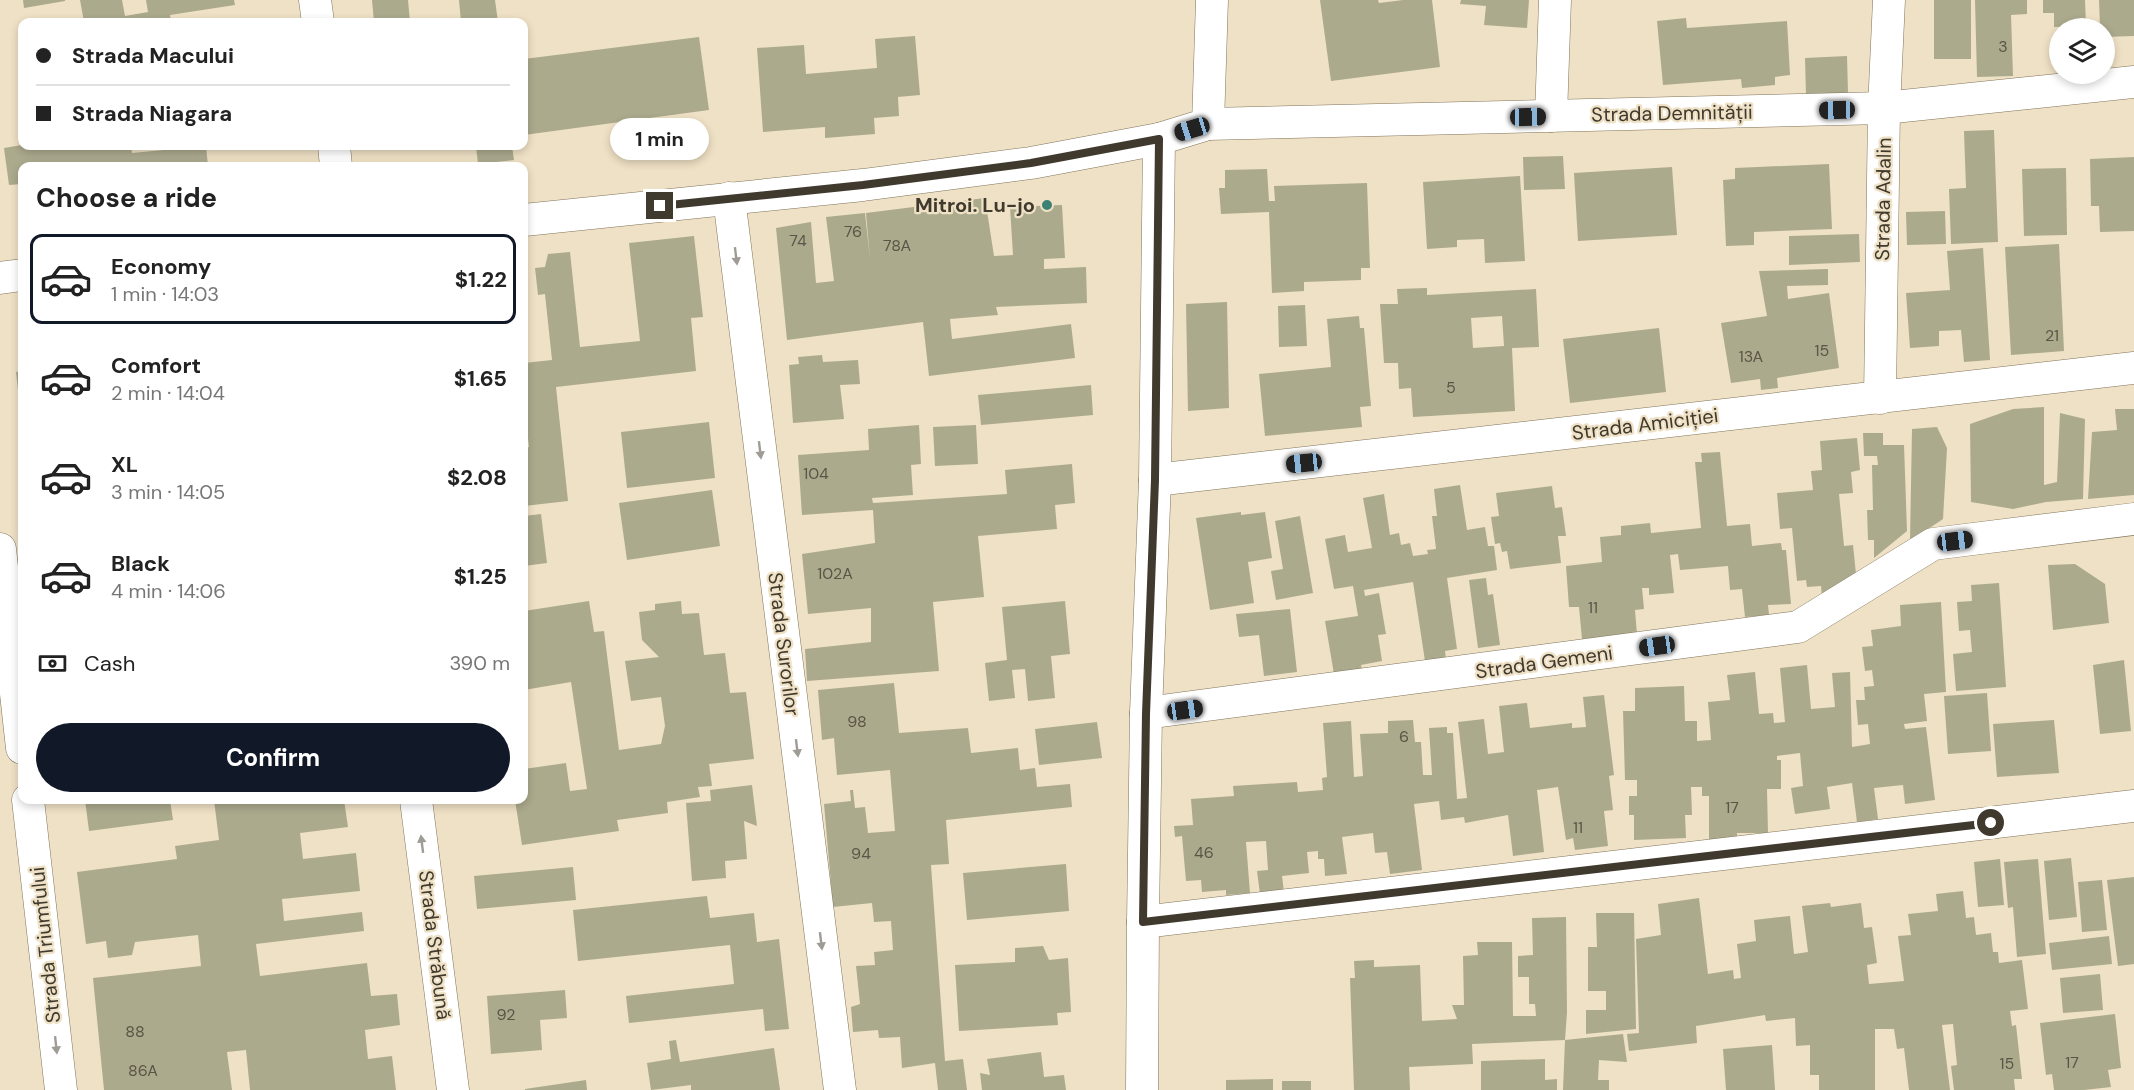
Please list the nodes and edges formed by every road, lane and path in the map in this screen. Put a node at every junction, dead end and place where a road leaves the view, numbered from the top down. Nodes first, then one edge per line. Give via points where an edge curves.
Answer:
1 (315, 0) edge
2 (1212, 0) edge
3 (1555, 0) edge
4 (1889, 0) edge
5 (317, 18) edge
6 (2134, 82) edge
7 (1884, 108) junction
8 (1551, 116) junction
9 (1208, 124) junction
10 (1159, 139) junction
11 (729, 198) junction
12 (528, 220) edge
13 (18, 276) edge
14 (0, 278) edge
15 (2134, 368) edge
16 (1880, 398) junction
17 (1155, 480) junction
18 (2134, 519) edge
19 (0, 549) edge
20 (18, 712) edge
21 (1146, 714) junction
22 (28, 804) edge
23 (417, 804) edge
24 (2134, 806) edge
25 (1143, 922) junction
26 (61, 1090) edge
27 (453, 1090) edge
28 (840, 1090) edge
29 (1142, 1090) edge

1 - 5 street
2 - 9 street
3 - 8 street
4 - 7 street, Strada Adalin
6 - 7 street, Strada Demnității
7 - 8 street, Strada Demnității
7 - 16 street, Strada Adalin
8 - 9 street, Strada Demnității
9 - 10 street, Strada Demnității
10 - 11 street, Strada Demnității via 1031,163
10 - 17 street
11 - 12 street, Strada Demnității
11 -> 28 street, Strada Surorilor
13 - 14 street
15 - 16 street, Strada Amiciției
16 - 17 street, Strada Amiciției
17 - 21 street
18 - 21 street, Strada Gemeni via 1933,544 1798,627
19 - 20 street
21 - 25 street
22 -> 26 street, Strada Triumfului
27 -> 23 street, Strada Străbună
24 - 25 street
25 - 29 street

